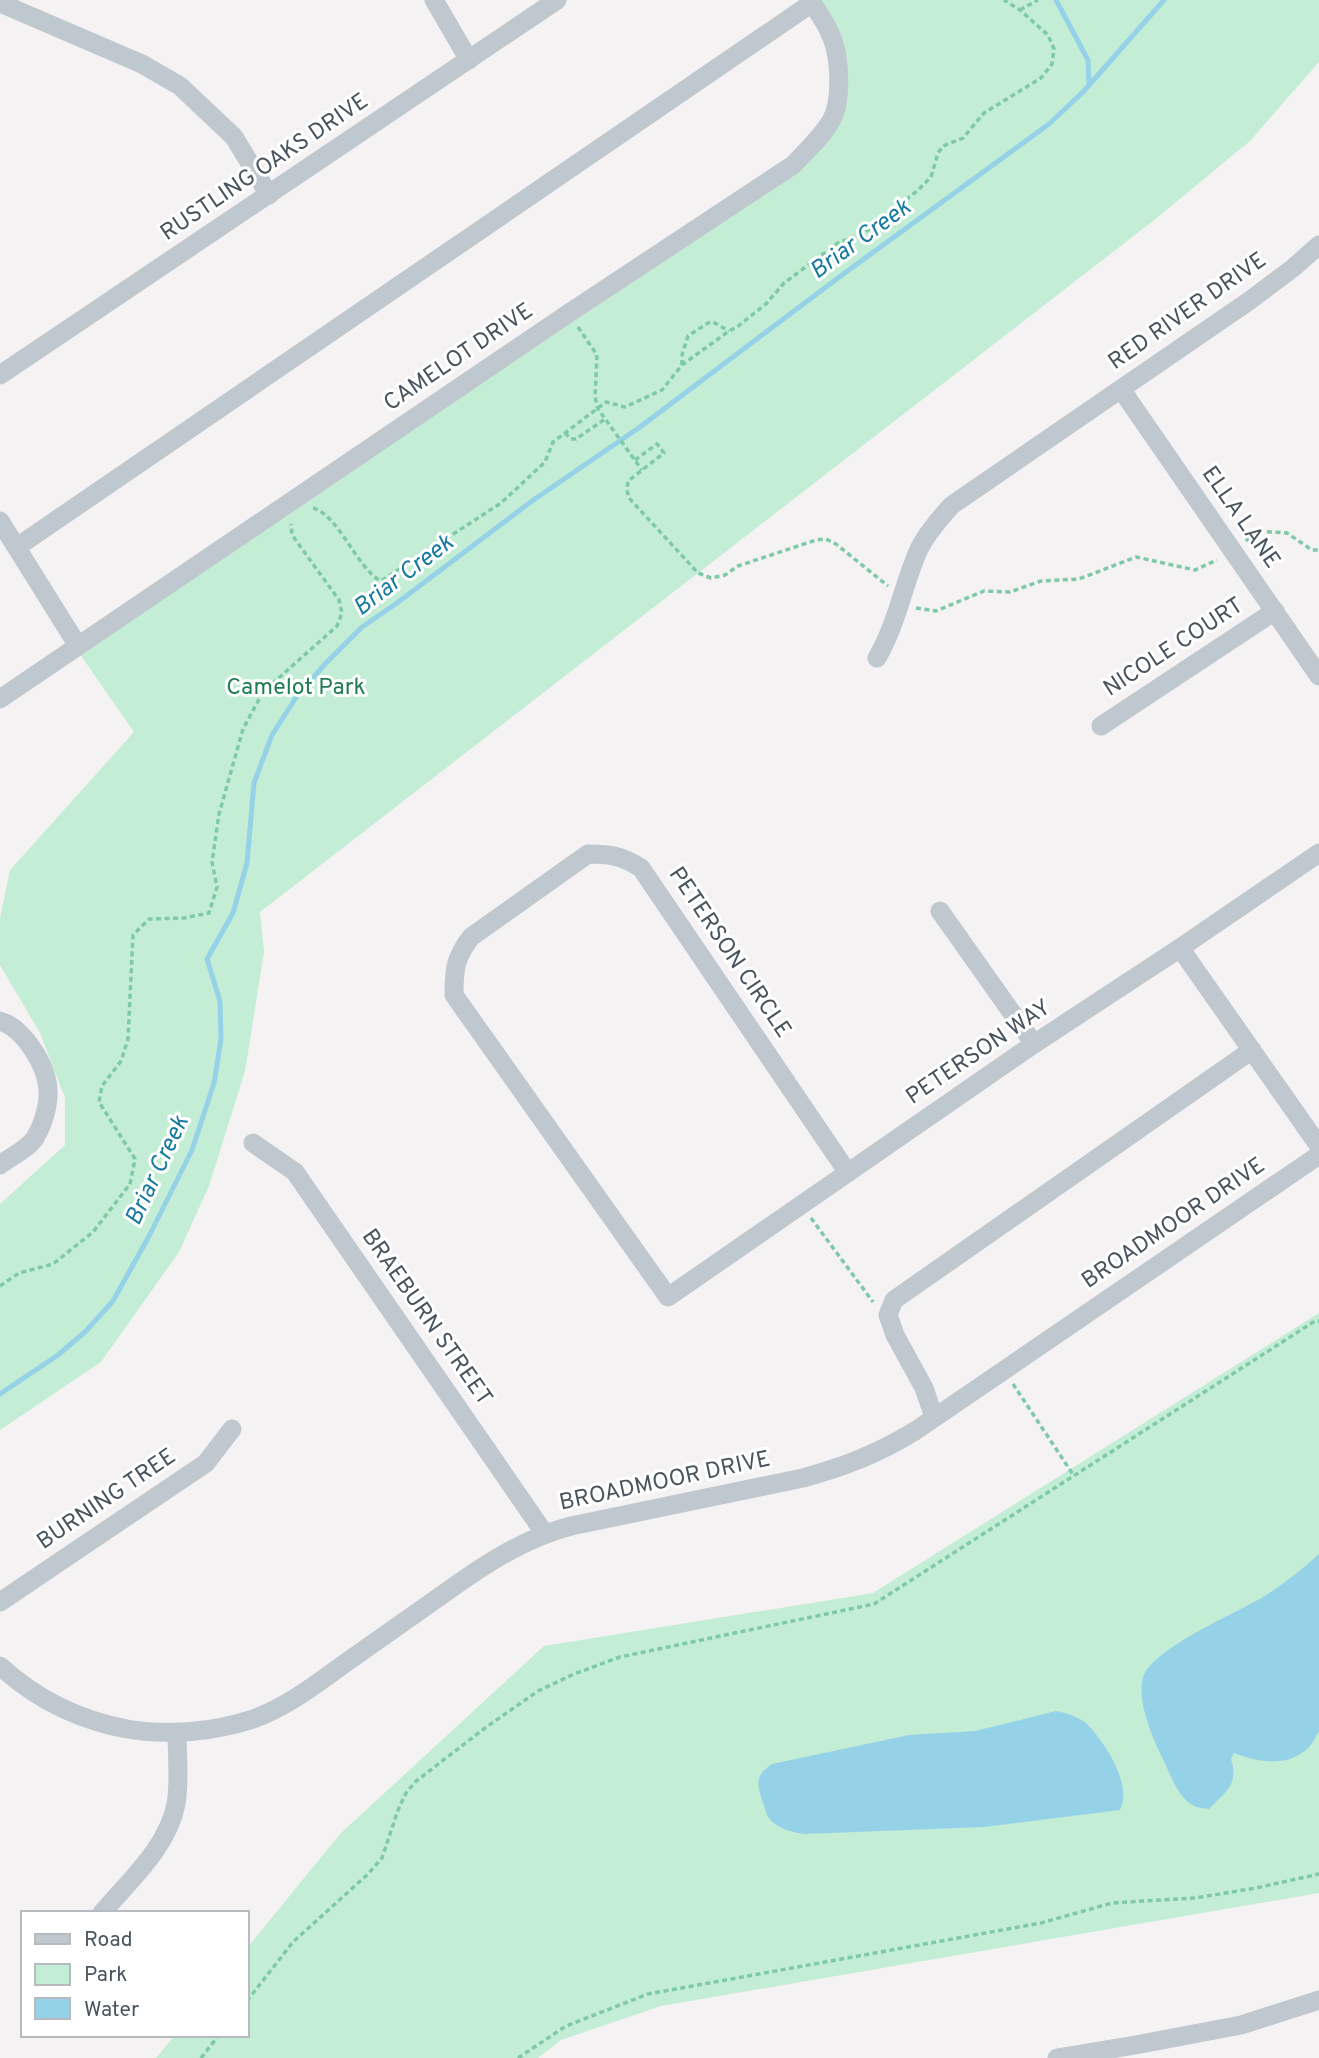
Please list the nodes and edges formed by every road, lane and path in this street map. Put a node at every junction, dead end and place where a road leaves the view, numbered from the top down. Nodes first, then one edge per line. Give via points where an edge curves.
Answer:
1 (434, 0) edge
2 (557, 0) edge
3 (1004, 0) edge
4 (1038, 0) edge
5 (0, 2) edge
6 (811, 2) edge
7 (1020, 10) junction
8 (469, 60) junction
9 (269, 195) junction
10 (1319, 245) edge
11 (569, 313) junction
12 (729, 331) junction
13 (682, 365) junction
14 (0, 375) edge
15 (1121, 389) junction
16 (598, 409) junction
17 (605, 419) junction
18 (565, 433) junction
19 (635, 460) junction
20 (642, 470) junction
21 (311, 507) dead end
22 (295, 518) dead end
23 (0, 521) edge
24 (16, 547) junction
25 (1319, 550) edge
26 (1234, 552) junction
27 (901, 597) junction
28 (1275, 611) junction
29 (78, 646) junction
30 (877, 658) dead end
31 (1319, 676) edge
32 (0, 699) edge
33 (1101, 726) dead end
34 (1319, 853) edge
35 (940, 911) dead end
36 (1180, 948) junction
37 (0, 1021) edge
38 (1034, 1044) junction
39 (1252, 1050) junction
40 (253, 1143) dead end
41 (1319, 1146) edge
42 (1319, 1155) edge
43 (0, 1165) edge
44 (848, 1173) junction
45 (802, 1205) junction
46 (0, 1286) edge
47 (668, 1297) joint
48 (888, 1315) junction
49 (1319, 1321) edge
50 (1004, 1369) junction
51 (934, 1417) junction
52 (232, 1429) dead end
53 (1074, 1476) junction
54 (545, 1534) junction
55 (0, 1602) edge
56 (0, 1666) edge
57 (177, 1732) junction
58 (1319, 1874) edge
59 (104, 1911) edge
60 (248, 2000) edge
61 (1319, 2000) edge
62 (217, 2037) edge
63 (201, 2058) edge
64 (518, 2058) edge
65 (1057, 2058) edge

1 - 8 street
2 - 8 street, RUSTLING OAKS DRIVE
3 - 7 path
4 - 7 path
5 - 9 street via 142,64 180,86 234,137
6 - 11 street, CAMELOT DRIVE via 833,39 838,63 833,117 818,138 793,165
6 - 24 street
7 - 12 path via 1048,35 1054,49 1052,64 1041,78 984,113 963,138 943,146 931,177 917,191 864,233 827,251
8 - 9 street, RUSTLING OAKS DRIVE
9 - 14 street, RUSTLING OAKS DRIVE
10 - 15 street, RED RIVER DRIVE via 1249,301
11 - 16 path via 597,355
11 - 29 street, CAMELOT DRIVE
12 - 13 path
12 - 13 path via 713,322 688,336
13 - 16 path via 662,390 625,407 606,402
15 - 26 street, ELLA LANE
15 - 27 street, RED RIVER DRIVE via 952,505 920,548
16 - 17 path
16 - 18 path
17 - 18 path via 576,439
17 - 19 path
18 - 21 path via 552,442 545,462 501,503 381,581 372,577 320,510
19 - 20 path
19 - 20 path via 657,444 664,453
20 - 27 path via 628,481 629,498 698,573 711,578 725,575 738,566 826,539
22 - 46 path via 290,526 292,535 339,600 342,613 337,626 263,692 243,729 219,814 212,862 217,887 209,913 149,919 133,935 128,1039 121,1061 102,1086 99,1102 135,1158 130,1184 93,1231 53,1264 19,1273
23 - 24 street
24 - 29 street
25 - 26 path via 1287,533 1255,531
26 - 27 path via 1195,570 1136,557 1079,579 1041,581 1010,592 984,591 936,611 916,608
26 - 28 street, ELLA LANE
27 - 30 street, RED RIVER DRIVE
28 - 31 street, ELLA LANE
28 - 33 street, NICOLE COURT
29 - 32 street, CAMELOT DRIVE
34 - 36 street, PETERSON WAY
35 - 38 street
36 - 38 street, PETERSON WAY
36 - 39 street
37 - 43 street via 28,1041 45,1074 48,1092 34,1140
38 - 44 street, PETERSON WAY
39 - 41 street
39 - 48 street via 894,1300
40 - 54 street, BRAEBURN STREET via 295,1172
42 - 50 street, BROADMOOR DRIVE
44 - 45 street, PETERSON WAY
44 - 47 street, PETERSON CIRCLE via 642,868 612,854 588,854 471,936 459,953 454,995
45 - 47 street, PETERSON WAY
45 - 48 path via 868,1297
48 - 51 street
49 - 53 path
50 - 51 street, BROADMOOR DRIVE
50 - 53 path
51 - 54 street, BROADMOOR DRIVE via 878,1452 830,1470
52 - 55 street, BURNING TREE via 206,1463
53 - 60 path via 874,1604 620,1657 538,1691 415,1782 398,1810 382,1858 293,1942
54 - 57 street, BROADMOOR DRIVE via 489,1563 272,1710 229,1725
56 - 57 street, BROADMOOR DRIVE via 46,1701 87,1719 131,1730
57 - 59 street via 176,1804 169,1826 153,1853
58 - 64 path via 1195,1898 1112,1903 1041,1923 648,1994 566,2026
61 - 65 street via 1241,2025
62 - 63 path

